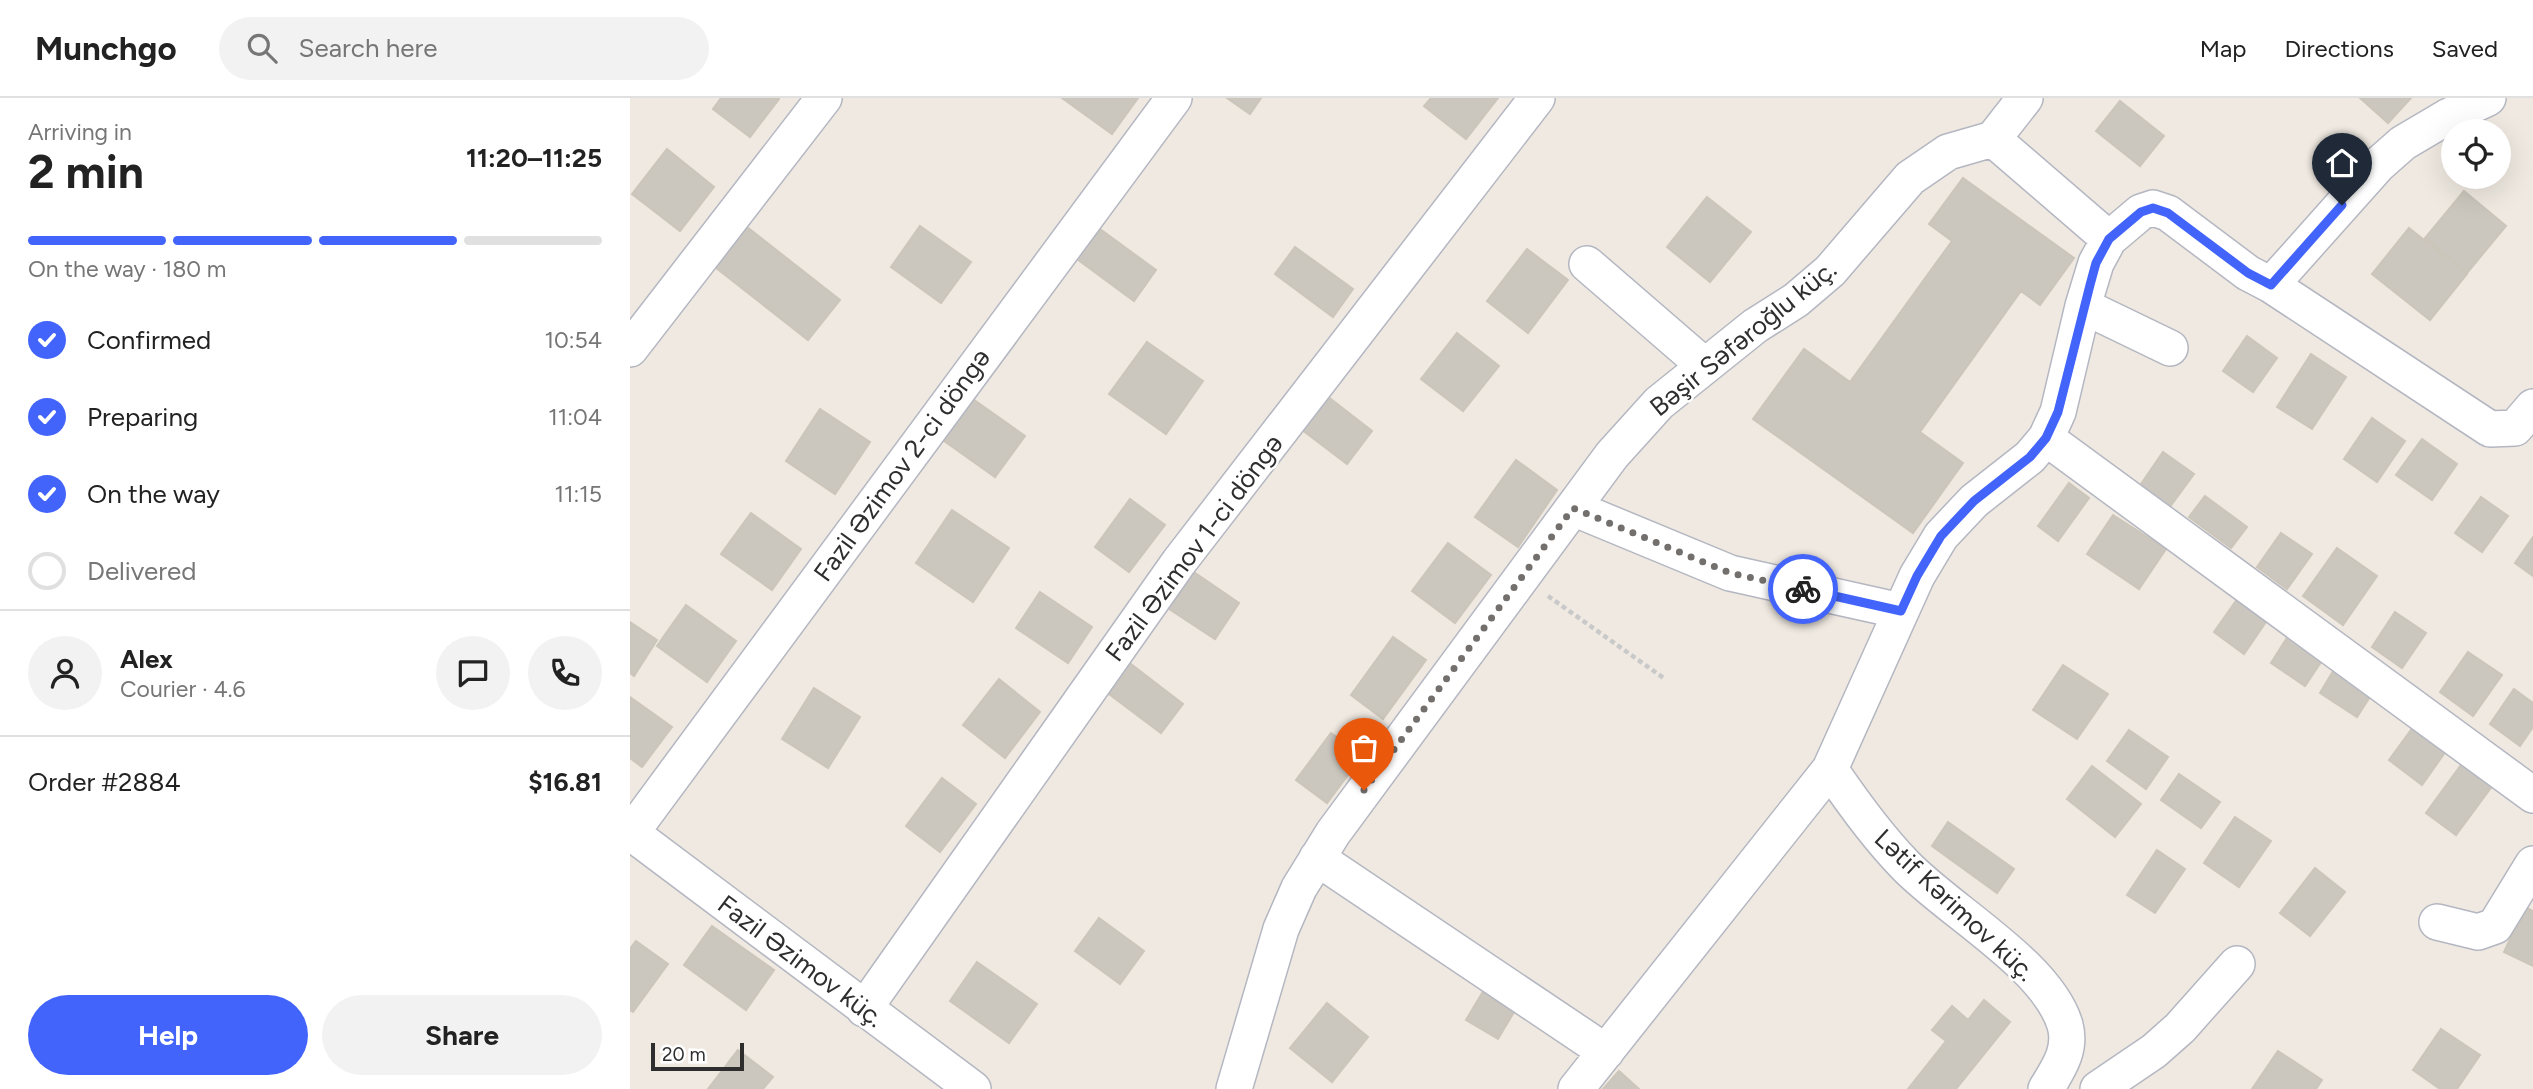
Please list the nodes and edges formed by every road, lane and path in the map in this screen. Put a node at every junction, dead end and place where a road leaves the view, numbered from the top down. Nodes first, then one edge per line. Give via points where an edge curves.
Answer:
1 (824, 98) edge
2 (1174, 98) edge
3 (1537, 98) edge
4 (2025, 98) edge
5 (2488, 98) edge
6 (1993, 139) junction
7 (2109, 239) junction
8 (1587, 264) dead end
9 (2271, 285) junction
10 (2083, 306) junction
11 (2170, 348) dead end
12 (630, 349) edge
13 (1705, 366) junction
14 (2533, 407) edge
15 (2046, 438) junction
16 (1573, 508) junction
17 (1522, 577) junction
18 (1901, 611) junction
19 (1665, 679) dead end
20 (1830, 769) junction
21 (2533, 794) edge
22 (630, 832) edge
23 (1317, 858) junction
24 (2533, 864) edge
25 (2437, 922) dead end
26 (2237, 964) dead end
27 (864, 1009) junction
28 (1606, 1052) junction
29 (973, 1089) edge
30 (1234, 1089) edge
31 (1576, 1089) edge
32 (2046, 1089) edge
33 (2098, 1089) edge

1 - 12 street
2 - 22 street, Fazil Əzimov 2-ci döngə
3 - 27 street, Fazil Əzimov 1-ci döngə via 1179,562
4 - 6 street
5 - 9 street via 2395,150
6 - 7 street
6 - 13 street, Bəşir Səfəroğlu küç. via 1948,152 1910,178 1830,271
7 - 9 street via 2141,212 2153,208 2168,213
7 - 10 street
8 - 13 street
9 - 14 street via 2490,429 2515,428
10 - 11 street
10 - 15 street via 2058,412
13 - 16 street, Bəşir Səfəroğlu küç. via 1651,412
15 - 18 street via 1941,536
15 - 21 street
16 - 17 street, Bəşir Səfəroğlu küç.
16 - 18 street via 1730,573
17 - 19 path
17 - 23 street, Bəşir Səfəroğlu küç.
18 - 20 street
20 - 28 street
20 - 32 street, Lətif Kərimov küç. via 1906,867 2024,967 2053,999 2066,1028 2066,1055
22 - 27 street, Fazil Əzimov küç.
23 - 28 street
23 - 30 street, Bəşir Səfəroğlu küç. via 1282,929
24 - 25 street via 2495,926 2479,932
26 - 33 street via 2180,1028
27 - 29 street, Fazil Əzimov küç.
28 - 31 street

